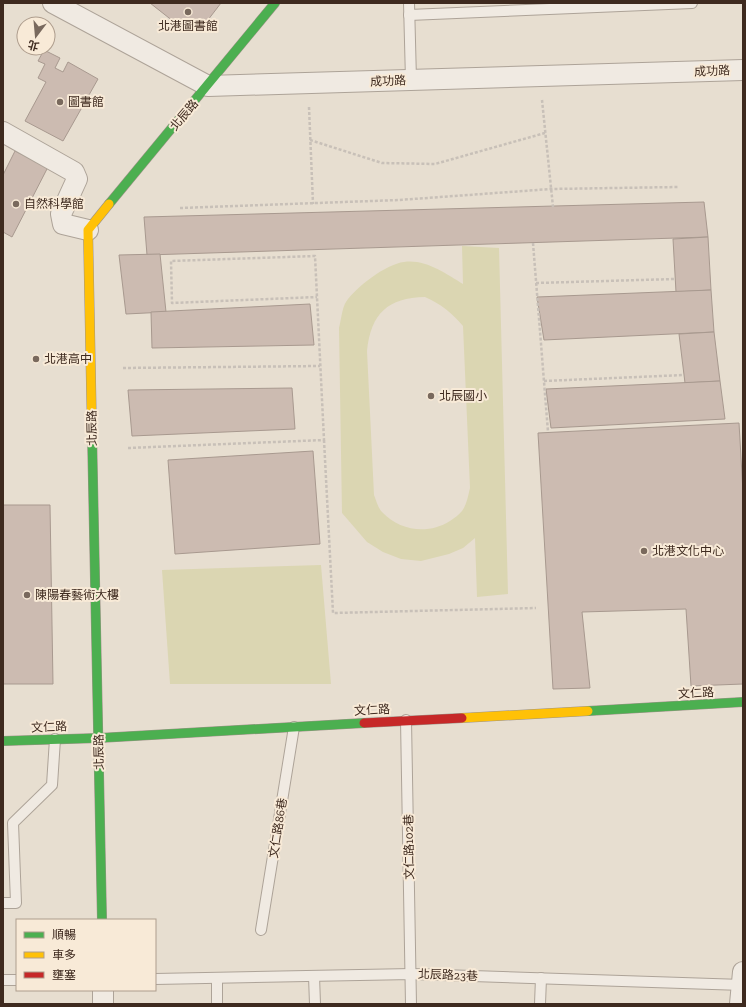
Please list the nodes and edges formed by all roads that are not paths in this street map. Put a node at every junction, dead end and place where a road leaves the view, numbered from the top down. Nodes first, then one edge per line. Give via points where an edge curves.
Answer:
1 (53, 3) edge
2 (275, 3) edge
3 (409, 3) edge
4 (692, 3) edge
5 (409, 15) junction
6 (743, 70) edge
7 (411, 80) junction
8 (208, 86) junction
9 (3, 132) edge
10 (88, 230) junction
11 (743, 702) edge
12 (406, 720) junction
13 (294, 726) junction
14 (99, 738) junction
15 (55, 739) junction
16 (3, 741) edge
17 (3, 903) edge
18 (102, 919) edge
19 (261, 930) dead end
20 (412, 974) junction
21 (314, 976) junction
22 (217, 978) junction
23 (541, 978) junction
24 (156, 979) edge
25 (3, 980) edge
26 (16, 980) edge
27 (742, 987) edge
28 (103, 991) edge
29 (103, 1004) edge
30 (217, 1004) edge
31 (315, 1004) edge
32 (411, 1004) edge
33 (540, 1004) edge

1 - 8 street, 成功路
2 - 8 street, 北辰路
3 - 5 lane
4 - 5 lane
5 - 7 lane
6 - 7 street, 成功路
7 - 8 street, 成功路
8 - 10 street, 北辰路
9 - 10 street via 74,172 77,179 62,214 63,224
10 - 14 street, 北辰路
11 - 12 street, 文仁路
12 - 13 street, 文仁路
12 - 20 lane, 文仁路102巷
13 - 14 street, 文仁路
13 - 19 lane, 文仁路86巷
14 - 15 street, 文仁路
14 - 18 street, 北辰路
15 - 16 street, 文仁路
15 - 17 lane via 52,785 13,823 16,903
20 - 21 lane, 北辰路23巷
20 - 23 lane, 北辰路23巷
20 - 32 lane, 文仁路102巷
21 - 22 lane, 北辰路23巷
21 - 31 lane
22 - 24 lane, 北辰路23巷
22 - 30 lane
23 - 27 lane, 北辰路23巷
23 - 33 lane
25 - 26 lane
28 - 29 street

